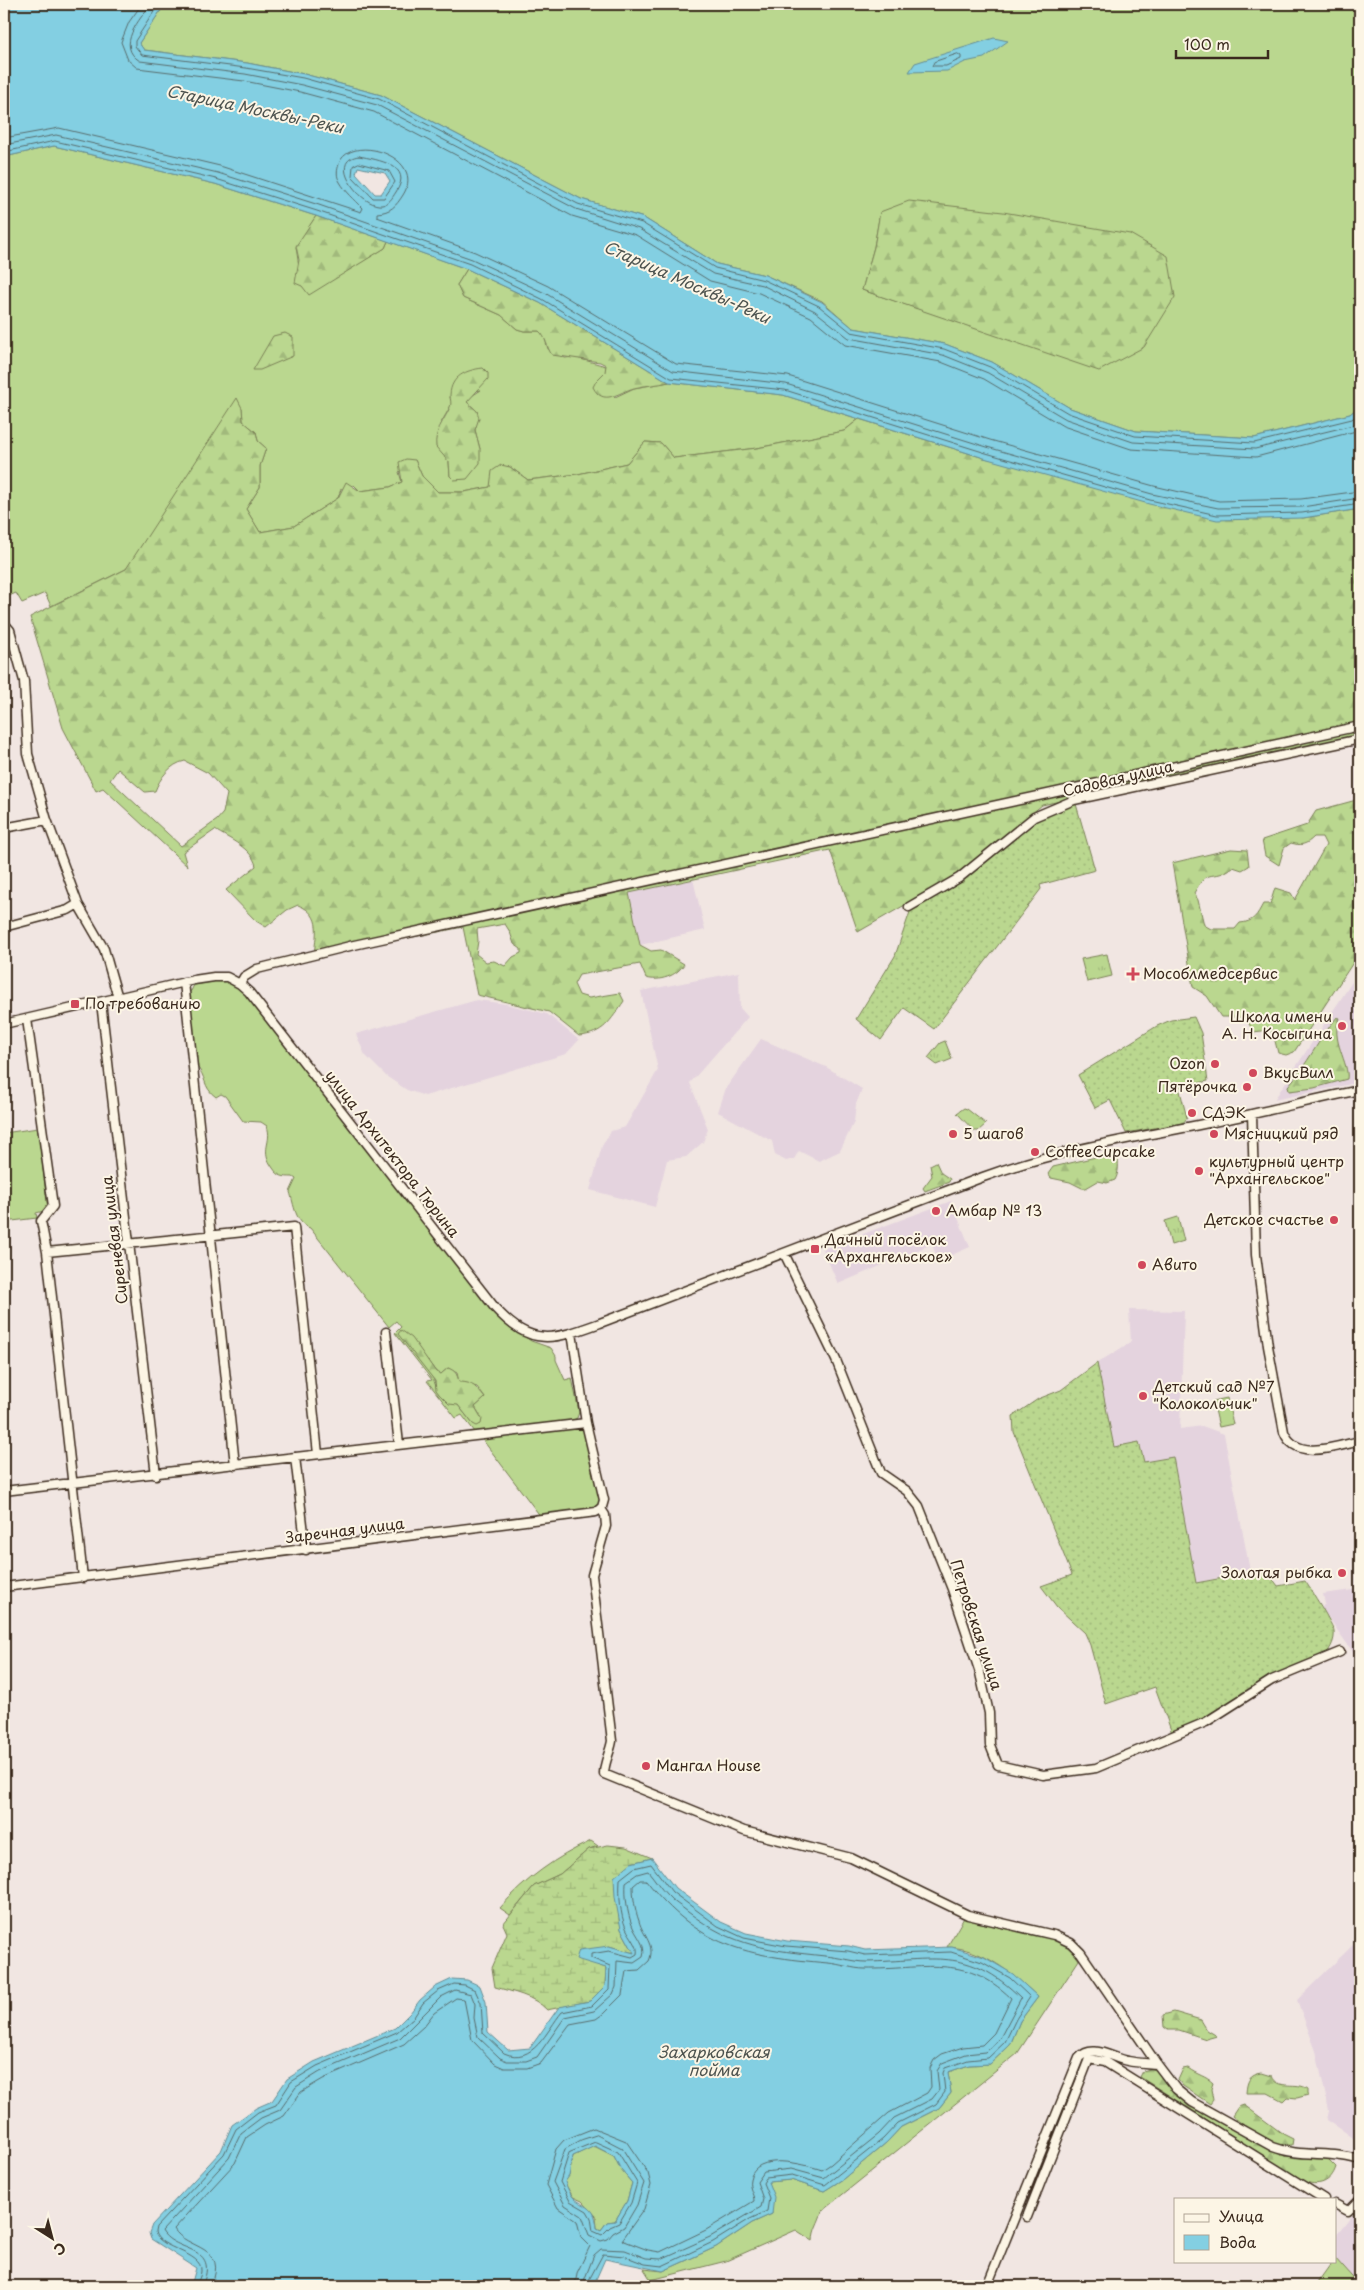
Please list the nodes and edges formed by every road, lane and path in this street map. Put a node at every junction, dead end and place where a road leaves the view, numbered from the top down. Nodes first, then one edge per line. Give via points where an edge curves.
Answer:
1 (4, 623) edge
2 (1360, 726) edge
3 (1360, 740) edge
4 (47, 820) junction
5 (4, 828) edge
6 (78, 904) junction
7 (909, 907) dead end
8 (4, 927) edge
9 (184, 982) junction
10 (240, 984) junction
11 (118, 998) junction
12 (101, 1002) junction
13 (27, 1019) junction
14 (4, 1024) edge
15 (1360, 1090) edge
16 (1252, 1114) junction
17 (211, 1234) junction
18 (130, 1244) junction
19 (47, 1252) junction
20 (784, 1253) junction
21 (386, 1332) dead end
22 (572, 1333) junction
23 (586, 1423) junction
24 (1360, 1441) edge
25 (399, 1444) junction
26 (318, 1454) junction
27 (295, 1457) junction
28 (235, 1465) junction
29 (156, 1475) junction
30 (73, 1483) junction
31 (4, 1491) edge
32 (601, 1509) junction
33 (306, 1550) junction
34 (83, 1578) junction
35 (4, 1587) edge
36 (1340, 1652) dead end
37 (1129, 2061) junction
38 (1156, 2064) junction
39 (1121, 2072) junction
40 (1360, 2160) edge
41 (1322, 2198) edge
42 (1360, 2199) edge
43 (1336, 2205) edge
44 (1027, 2217) dead end
45 (4, 2282) edge
46 (7, 2286) edge
47 (987, 2286) edge

1 - 4 street via 10,630 24,681 28,754
2 - 10 street via 354,945 257,969
3 - 7 street, Садовая улица via 1074,800 1034,817 959,878
4 - 5 street
4 - 6 street
6 - 8 street via 68,910
6 - 11 street via 104,950
9 - 10 street via 221,977
9 - 11 street
9 - 17 street
10 - 22 street, улица Архитектора Тюрина via 503,1317 516,1328 536,1337 554,1338
11 - 12 street
12 - 13 street
12 - 18 street, Сиреневая улица
13 - 14 street
13 - 19 street via 54,1206 41,1221
15 - 16 street, улица Архитектора Тюрина
16 - 20 street, улица Архитектора Тюрина via 1033,1160
16 - 24 street via 1256,1255 1284,1432 1291,1444 1303,1449 1321,1449
17 - 18 street
17 - 26 street via 294,1227
17 - 28 street
18 - 19 street
18 - 29 street, Сиреневая улица
19 - 30 street
20 - 22 street, улица Архитектора Тюрина
20 - 36 street, Петровская улица via 836,1360 881,1473 907,1490 919,1506 952,1589 980,1673 989,1713 990,1745 998,1765 1043,1775 1096,1768 1206,1722 1272,1680
21 - 25 street
22 - 23 street
23 - 25 street
23 - 32 street via 604,1500
25 - 26 street
26 - 27 street
27 - 28 street
27 - 33 street
28 - 29 street
29 - 30 street
30 - 31 street
30 - 34 street
32 - 33 street, Заречная улица via 512,1524
32 - 38 street via 606,1526 592,1575 611,1736 611,1750 604,1764 604,1774 744,1832 851,1858 968,1915 1064,1939 1081,1953
33 - 34 street, Заречная улица
34 - 35 street, Заречная улица
37 - 38 street
37 - 39 street
37 - 47 street via 1092,2051 1079,2058
38 - 40 street via 1176,2089 1192,2102 1273,2147 1286,2152 1344,2154
39 - 41 street
39 - 44 street via 1095,2059 1086,2063
42 - 43 street via 1348,2211
45 - 46 street

